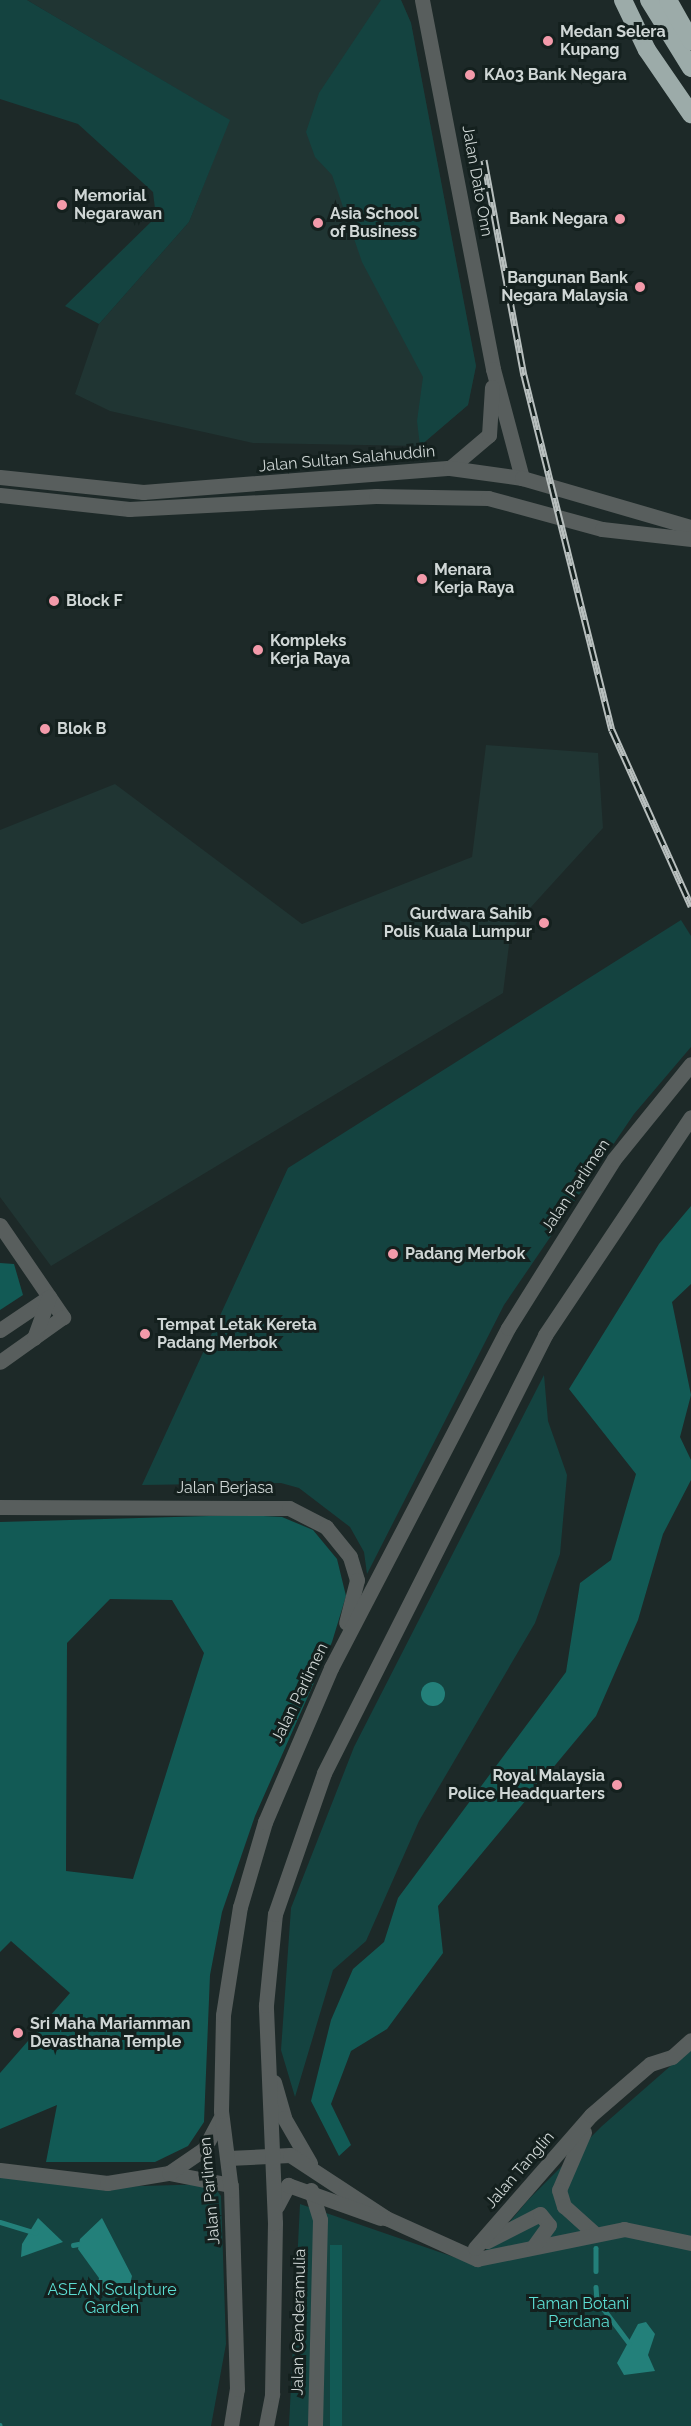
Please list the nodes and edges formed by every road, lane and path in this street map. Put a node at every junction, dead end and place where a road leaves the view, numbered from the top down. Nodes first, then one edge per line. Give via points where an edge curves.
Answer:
1 (422, 0) edge
2 (623, 0) edge
3 (649, 0) edge
4 (668, 0) edge
5 (691, 41) edge
6 (691, 68) edge
7 (691, 114) edge
8 (493, 369) junction
9 (450, 468) junction
10 (0, 477) edge
11 (522, 478) junction
12 (0, 495) edge
13 (691, 527) edge
14 (691, 539) edge
15 (691, 1064) edge
16 (691, 1117) edge
17 (0, 1225) edge
18 (48, 1297) junction
19 (0, 1330) edge
20 (34, 1338) junction
21 (0, 1362) edge
22 (0, 1507) edge
23 (331, 1668) junction
24 (691, 2040) edge
25 (267, 2059) junction
26 (221, 2111) junction
27 (591, 2115) junction
28 (271, 2156) junction
29 (228, 2158) junction
30 (313, 2166) junction
31 (0, 2170) edge
32 (169, 2174) junction
33 (231, 2185) junction
34 (311, 2190) junction
35 (346, 2204) junction
36 (386, 2218) junction
37 (320, 2220) junction
38 (275, 2223) junction
39 (593, 2232) junction
40 (691, 2243) edge
41 (534, 2246) junction
42 (470, 2252) junction
43 (231, 2426) edge
44 (266, 2426) edge
45 (315, 2426) edge

1 - 8 street, Jalan Dato Onn
2 - 7 highway via 647,50
3 - 6 highway
4 - 5 highway
8 - 9 street, Jalan Dato Onn via 489,435
8 - 11 street, Jalan Dato Onn
9 - 10 street, Jalan Sultan Salahuddin via 143,492
9 - 11 street, Jalan Sultan Salahuddin
11 - 13 street, Jalan Sultan Salahuddin
12 - 14 street via 129,509 376,496 488,498 602,529
15 - 23 street, Jalan Parlimen via 614,1158 508,1328
16 - 25 street via 545,1335 324,1773 275,1914
17 - 18 street
18 - 19 street
18 - 20 street
18 - 20 street via 63,1317
20 - 21 street
22 - 23 street, Jalan Berjasa via 271,1504 307,1514 341,1542 357,1580
23 - 26 street, Jalan Parlimen via 292,1750 240,1907 223,2015
24 - 27 street, Jalan Tanglin via 672,2057 650,2064
25 - 28 street
25 - 30 street via 284,2118
26 - 29 street, Jalan Parlimen
26 - 32 street via 220,2124 204,2149
27 - 39 street, Jalan Tanglin via 560,2190 564,2206
27 - 42 street, Jalan Tanglin
28 - 29 street
28 - 30 street via 290,2155
28 - 38 street
29 - 33 street, Jalan Parlimen
30 - 36 street
31 - 32 street via 107,2183
32 - 33 street
33 - 43 street, Jalan Parlimen via 237,2389
34 - 35 street
34 - 37 street, Jalan Cenderamulia
34 - 38 street via 288,2186 282,2190
35 - 36 street
35 - 37 street
36 - 42 street
37 - 45 street, Jalan Cenderamulia
38 - 44 street via 272,2394
39 - 40 street via 634,2230
39 - 41 street
41 - 42 street via 477,2259
41 - 42 street via 549,2225 540,2214

